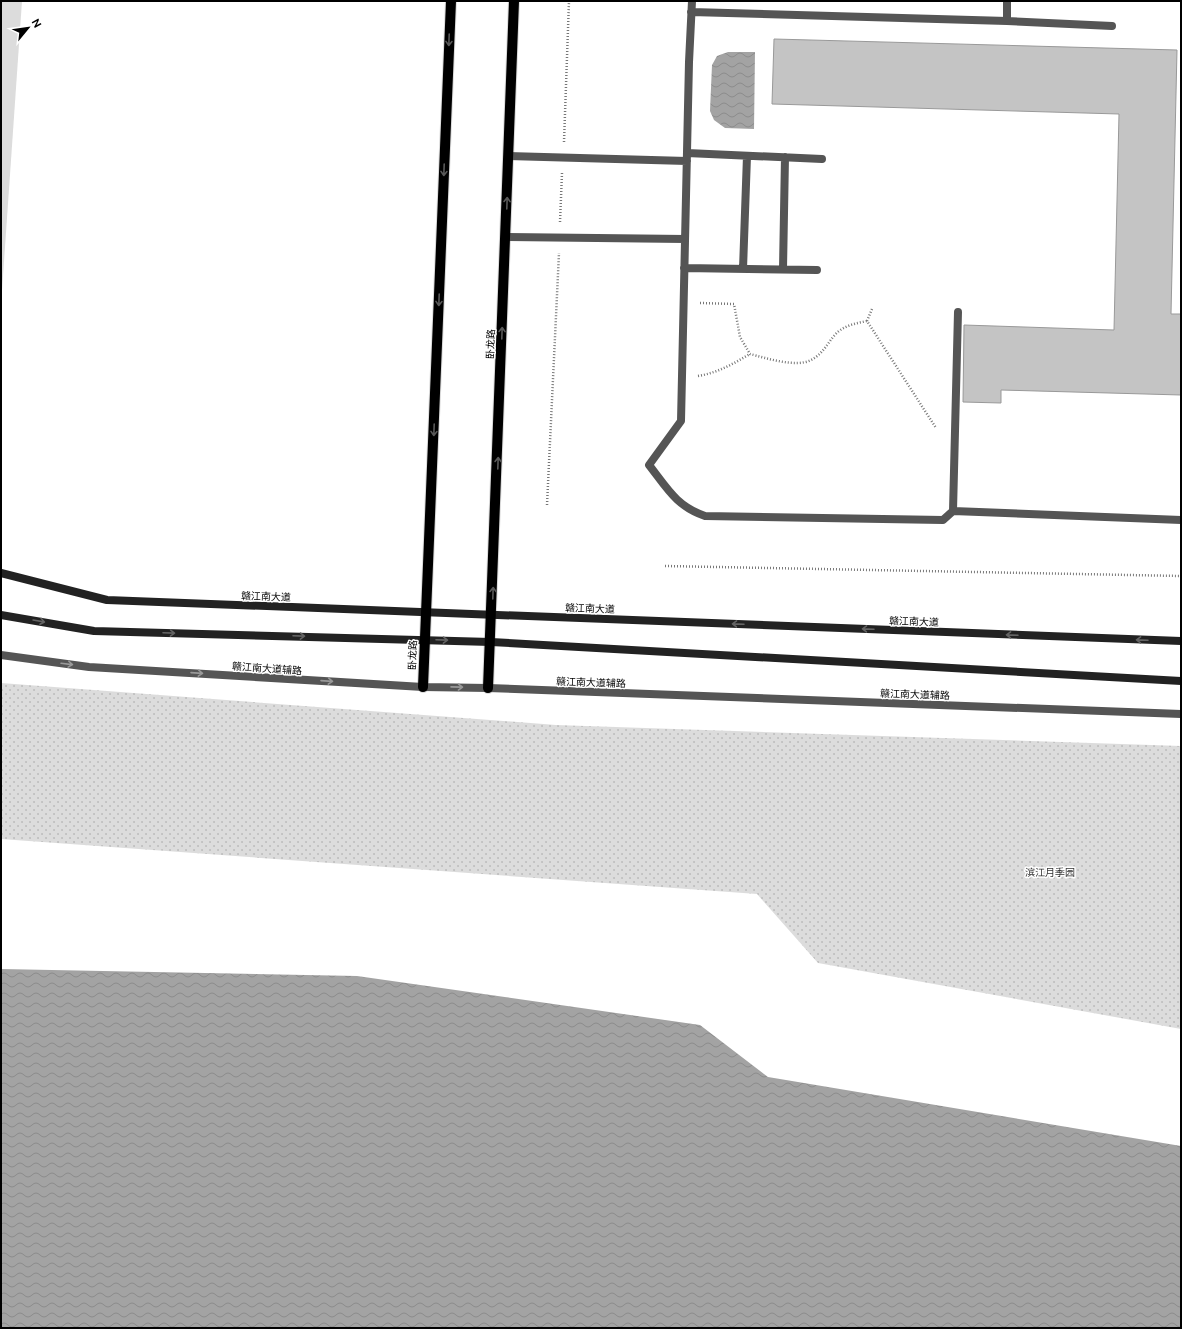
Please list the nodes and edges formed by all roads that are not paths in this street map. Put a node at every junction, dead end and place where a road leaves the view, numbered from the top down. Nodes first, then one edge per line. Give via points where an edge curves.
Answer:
1 (451, 1) edge
2 (514, 1) edge
3 (692, 1) edge
4 (1007, 1) edge
5 (691, 12) junction
6 (1007, 21) junction
7 (1112, 26) dead end
8 (687, 153) junction
9 (508, 156) junction
10 (747, 156) junction
11 (785, 157) junction
12 (822, 159) dead end
13 (687, 161) junction
14 (506, 237) junction
15 (685, 240) junction
16 (684, 268) junction
17 (743, 268) junction
18 (784, 269) junction
19 (817, 270) dead end
20 (958, 312) dead end
21 (953, 511) junction
22 (1181, 520) edge
23 (1, 573) edge
24 (426, 612) junction
25 (1, 615) edge
26 (492, 615) junction
27 (425, 640) junction
28 (1181, 641) edge
29 (491, 642) junction
30 (1, 655) edge
31 (1181, 681) edge
32 (423, 687) junction
33 (488, 688) junction
34 (1181, 714) edge

1 -> 24 main road, 卧龙路
2 - 9 main road, 卧龙路
3 - 5 street
4 - 6 street
5 - 6 street
5 - 8 street
6 - 7 street
8 - 10 street
8 - 13 street
9 - 13 street
14 -> 9 main road, 卧龙路
10 - 11 street
10 - 17 street
11 - 12 street
11 - 18 street
13 - 15 street
14 - 15 street
26 -> 14 main road, 卧龙路
15 - 16 street
16 - 17 street
16 - 21 street via 681,421 649,464 679,502 705,516 943,520
17 - 18 street
18 - 19 street
20 - 21 street
21 - 22 street
23 - 24 main road, 赣江南大道 via 108,600
24 - 26 main road, 赣江南大道
24 - 27 main road, 卧龙路
25 -> 27 main road via 94,631
28 -> 26 main road, 赣江南大道
26 - 29 main road, 卧龙路
27 -> 29 main road
27 - 32 main road, 卧龙路
29 - 31 main road
29 - 33 main road, 卧龙路
30 -> 32 street, 赣江南大道辅路 via 89,667
32 -> 33 street, 赣江南大道辅路
33 - 34 street, 赣江南大道辅路

